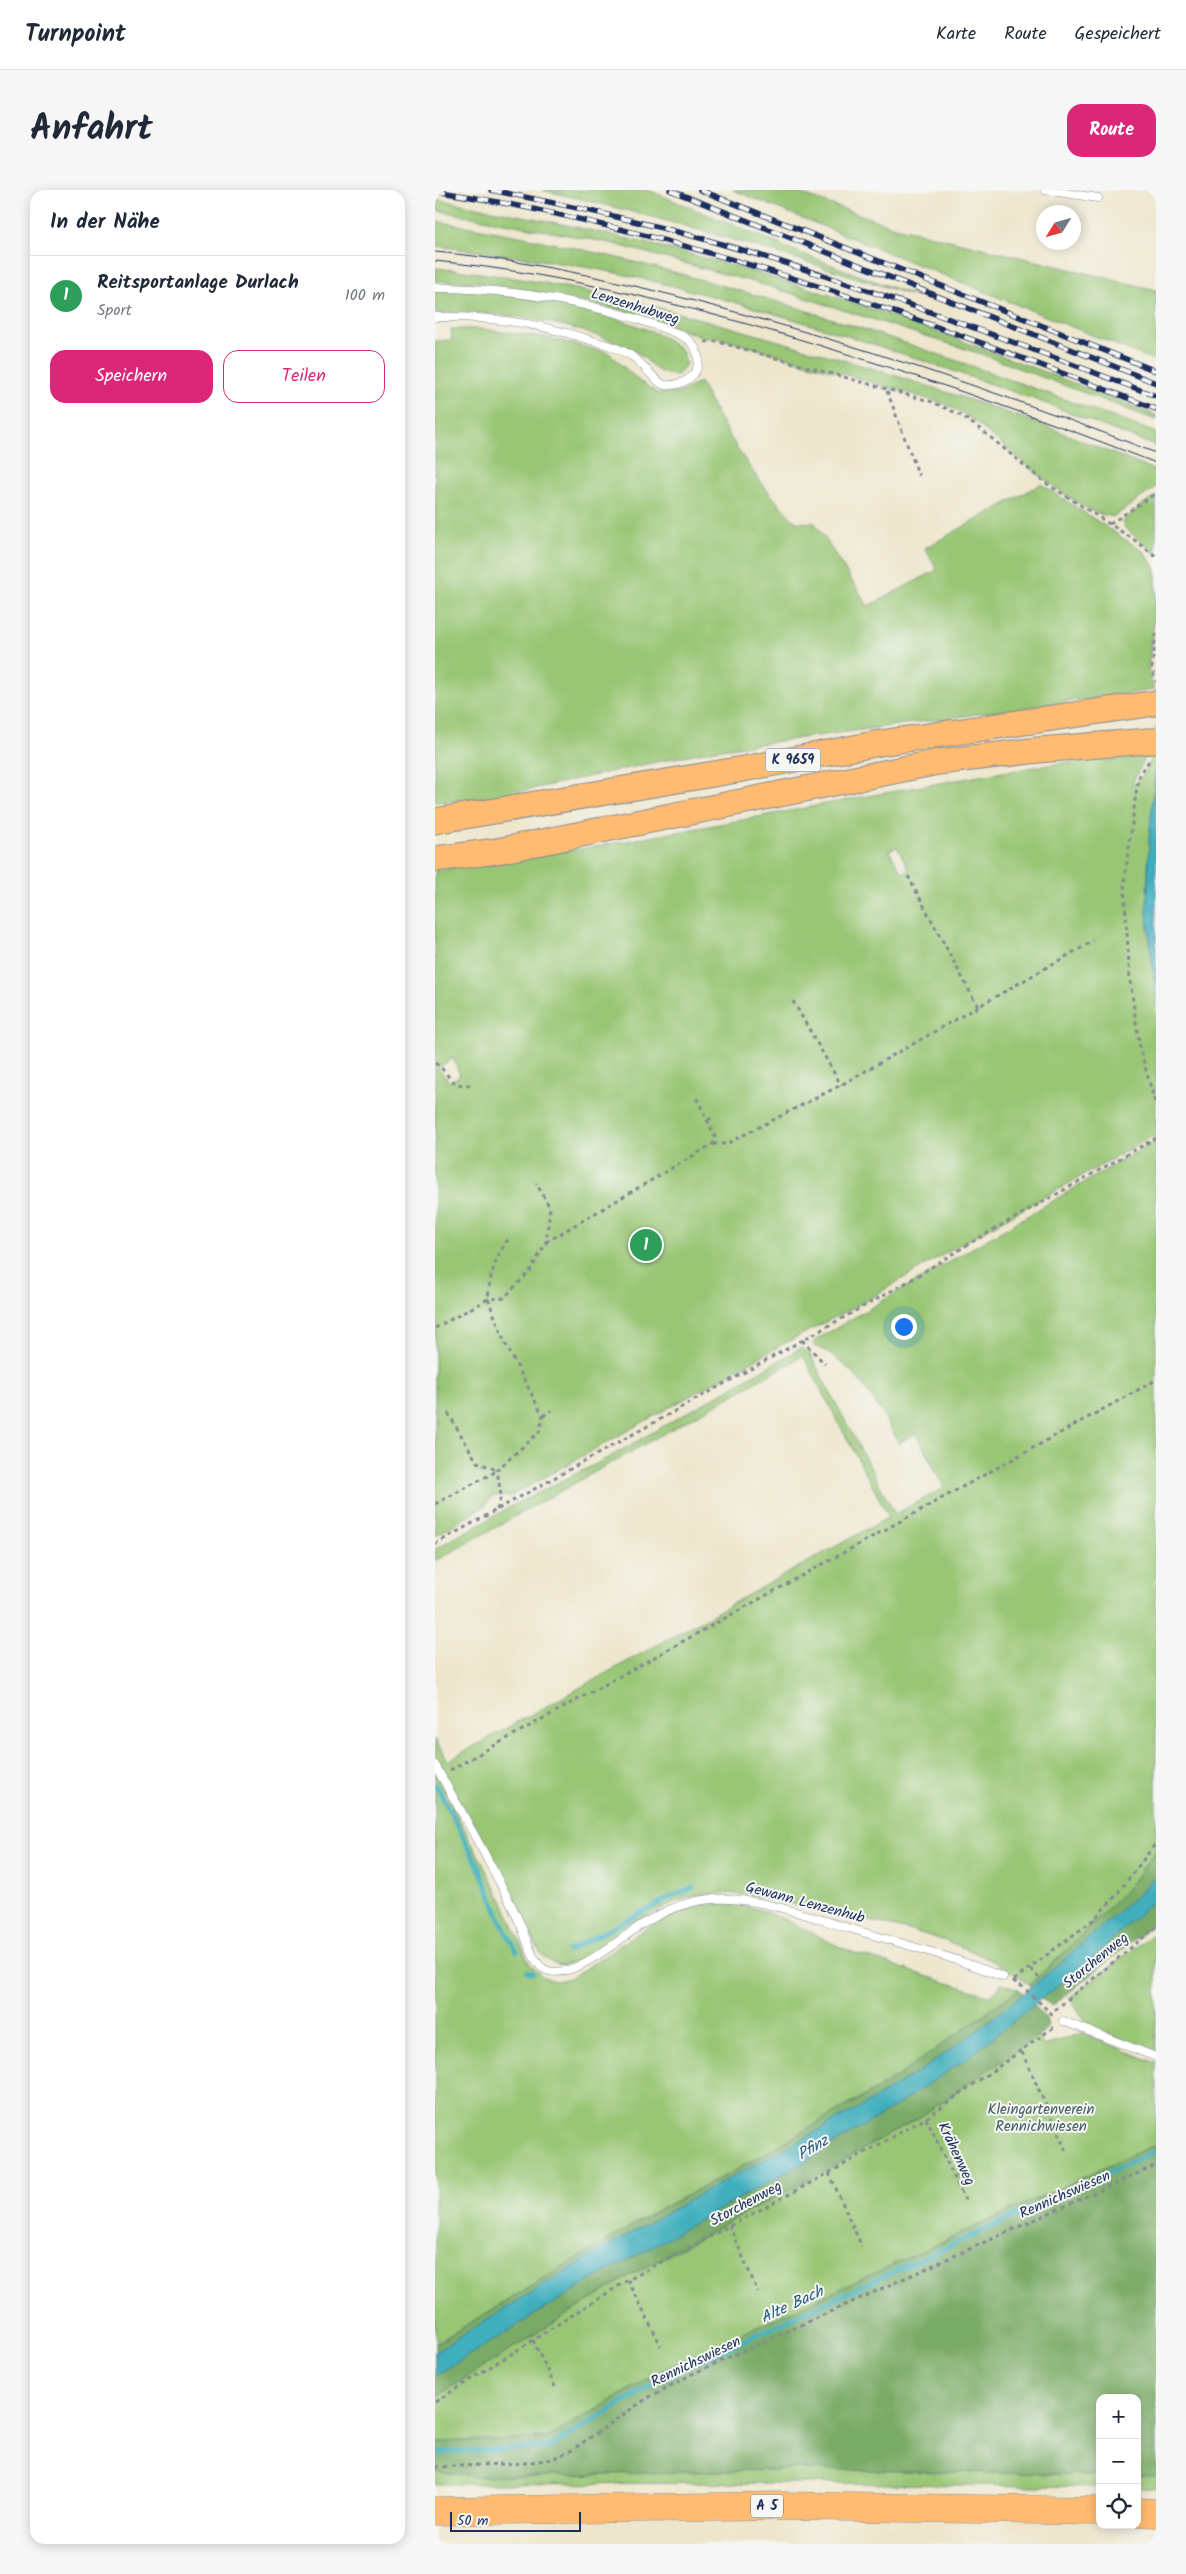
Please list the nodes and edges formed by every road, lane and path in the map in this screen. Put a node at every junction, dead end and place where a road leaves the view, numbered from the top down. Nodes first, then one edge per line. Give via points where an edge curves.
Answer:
1 (1045, 190) edge
2 (1098, 198) dead end
3 (435, 288) edge
4 (435, 317) edge
5 (694, 347) junction
6 (887, 390) junction
7 (919, 476) dead end
8 (1156, 493) edge
9 (1109, 524) junction
10 (1156, 557) edge
11 (1156, 633) edge
12 (1154, 696) edge
13 (1152, 747) edge
14 (435, 821) edge
15 (435, 859) edge
16 (908, 876) dead end
17 (1093, 941) dead end
18 (793, 1001) dead end
19 (978, 1007) junction
20 (435, 1063) edge
21 (474, 1084) dead end
22 (841, 1085) junction
23 (695, 1095) dead end
24 (1156, 1106) edge
25 (713, 1117) dead end
26 (707, 1120) junction
27 (1156, 1138) edge
28 (713, 1144) junction
29 (536, 1183) dead end
30 (509, 1238) dead end
31 (546, 1243) junction
32 (488, 1299) junction
33 (435, 1328) edge
34 (802, 1340) junction
35 (825, 1364) dead end
36 (1156, 1380) edge
37 (552, 1410) dead end
38 (448, 1413) dead end
39 (543, 1416) junction
40 (497, 1470) junction
41 (435, 1504) edge
42 (497, 1511) junction
43 (435, 1544) edge
44 (435, 1764) edge
45 (441, 1775) junction
46 (1156, 1843) edge
47 (1156, 1927) edge
48 (1031, 1969) junction
49 (1003, 1976) dead end
50 (1040, 1979) dead end
51 (1014, 1981) dead end
52 (1023, 1986) dead end
53 (1051, 2014) junction
54 (1063, 2020) junction
55 (1022, 2052) junction
56 (1156, 2057) edge
57 (926, 2118) junction
58 (1067, 2153) dead end
59 (1156, 2166) edge
60 (829, 2173) junction
61 (965, 2200) dead end
62 (729, 2224) junction
63 (862, 2247) dead end
64 (629, 2280) junction
65 (758, 2292) dead end
66 (533, 2340) junction
67 (661, 2346) dead end
68 (555, 2387) dead end
69 (435, 2402) edge
70 (435, 2467) edge
71 (435, 2511) edge
72 (1096, 2511) edge
73 (1141, 2512) edge
74 (1156, 2513) edge

1 - 2 lane
3 - 5 lane, Lenzenhubweg via 483,289 580,306 681,335
4 - 5 lane via 511,320 570,333 634,358 664,385 681,384 693,378 698,365
5 - 6 path via 715,341
6 - 7 path
6 - 9 path via 933,402 962,416 1043,481
8 - 9 path
9 - 10 path
11 - 12 path via 1152,668
12 - 14 main road, K 9659
13 - 15 main road, K 9659 via 1039,750 938,762 497,851
13 - 24 path via 1136,793 1124,885 1140,1049
16 - 19 path
17 - 19 path
18 - 22 path
19 - 22 path
20 - 21 path via 456,1085
22 - 28 path via 726,1144
23 - 26 path
25 - 26 path
26 - 28 path via 715,1136
27 - 34 path
28 - 31 path
29 - 31 path via 551,1208
30 - 32 path via 497,1253
31 - 32 path via 530,1271 503,1298
32 - 33 path
32 - 39 path via 505,1343
34 - 35 path
34 - 42 path
36 - 45 path
37 - 39 path
38 - 40 path via 477,1462
39 - 40 path via 539,1432
40 - 41 path
40 - 42 path via 501,1496
42 - 43 path
44 - 45 lane, Gewann Lenzenhub
45 - 49 lane, Gewann Lenzenhub via 511,1903 535,1959 546,1971 557,1973 577,1967 643,1924 676,1907 698,1901 736,1899 963,1960
46 - 48 path via 1093,1920
47 - 53 path, Storchenweg
48 - 50 path
48 - 51 path
52 - 53 path
53 - 54 path
54 - 55 path, Storchenweg
54 - 56 lane
55 - 57 path, Storchenweg
55 - 58 path
57 - 60 path, Storchenweg
57 - 61 path, Krähenweg
59 - 70 path, Rennichswiesen via 692,2374 646,2399 572,2450 553,2459
60 - 62 path, Storchenweg
60 - 63 path
62 - 64 path, Storchenweg
62 - 65 path
64 - 66 path, Storchenweg
64 - 67 path
66 - 68 path
66 - 69 path, Storchenweg
71 - 72 highway, A 5 via 784,2506
73 - 74 highway

